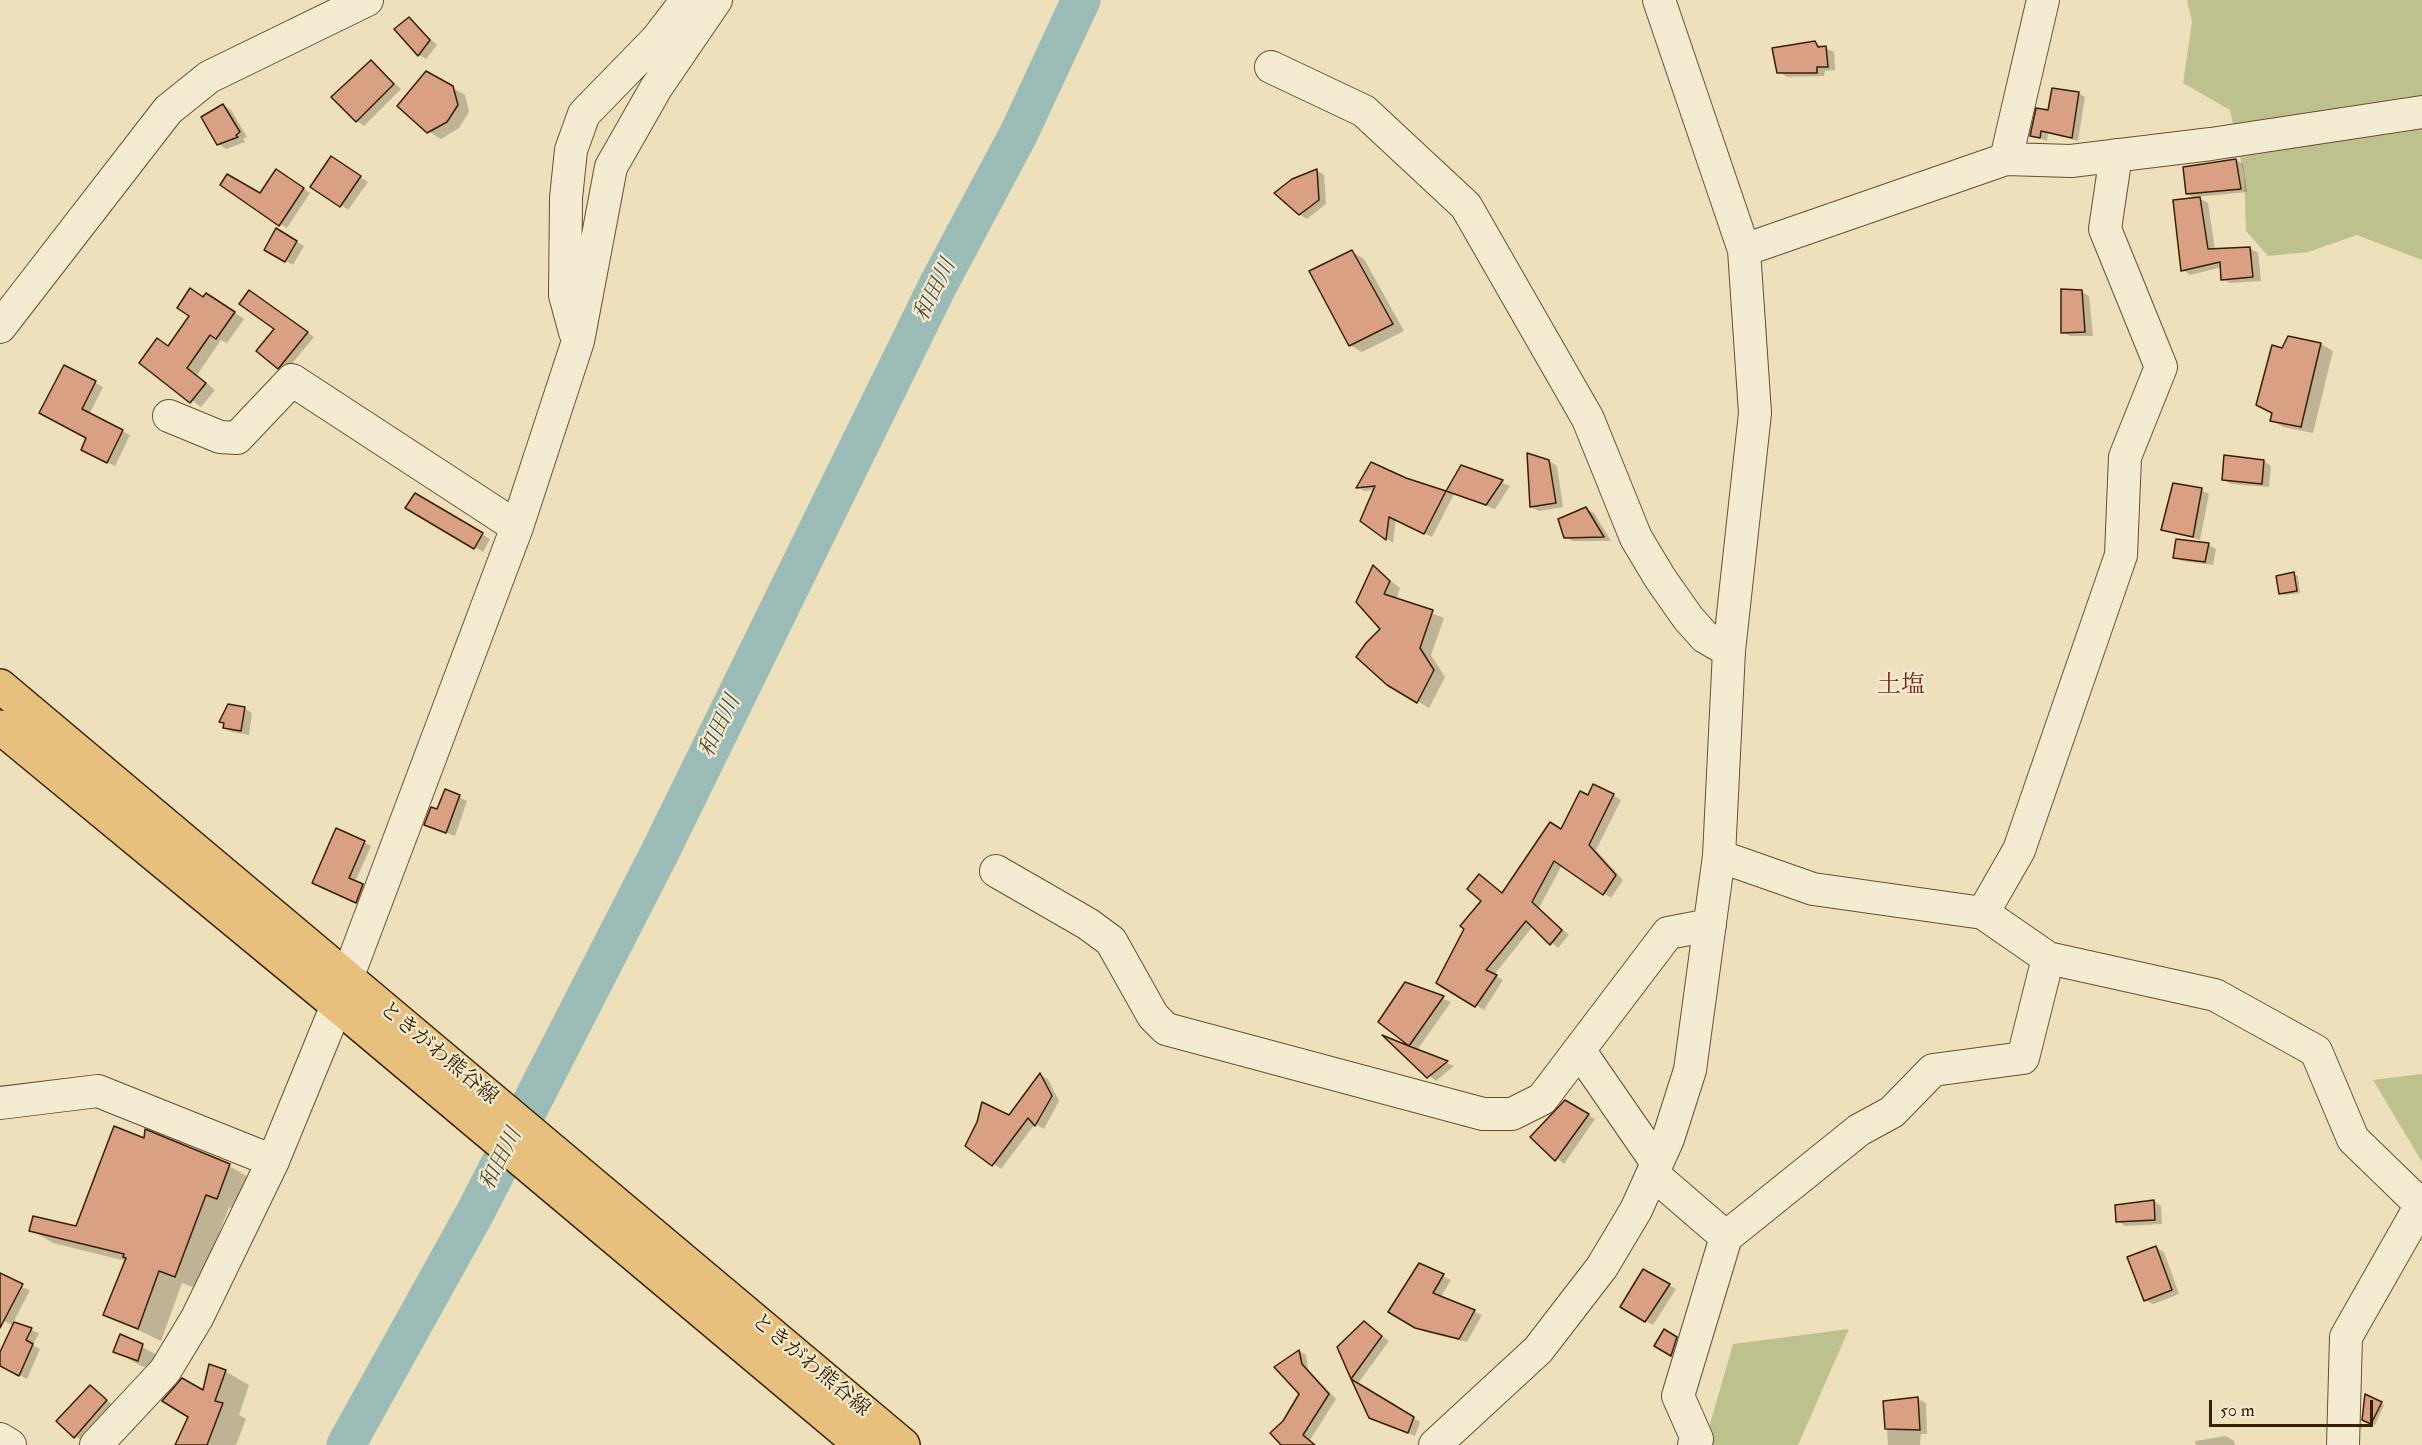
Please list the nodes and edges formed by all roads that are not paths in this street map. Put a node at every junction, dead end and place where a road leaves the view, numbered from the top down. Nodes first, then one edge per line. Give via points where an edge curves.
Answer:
1 (367, 0) edge
2 (687, 0) edge
3 (716, 0) edge
4 (1659, 0) edge
5 (2043, 0) edge
6 (1271, 67) dead end
7 (2422, 112) edge
8 (2116, 155) junction
9 (2006, 159) junction
10 (1744, 250) junction
11 (0, 327) edge
12 (578, 341) junction
13 (169, 416) dead end
14 (517, 527) junction
15 (1729, 651) junction
16 (0, 686) edge
17 (0, 727) edge
18 (1719, 856) junction
19 (996, 872) dead end
20 (1983, 913) junction
21 (1710, 925) junction
22 (2048, 957) junction
23 (342, 991) junction
24 (1579, 1050) junction
25 (0, 1103) edge
26 (273, 1161) junction
27 (1655, 1168) junction
28 (577, 1189) junction
29 (1726, 1237) junction
30 (0, 1439) edge
31 (10, 1445) edge
32 (96, 1445) edge
33 (861, 1445) edge
34 (903, 1445) edge
35 (1435, 1445) edge
36 (1694, 1445) edge
37 (2343, 1445) edge

1 - 11 street via 209,77 168,110
2 - 12 street via 657,39 584,114 571,150 566,198 565,295
3 - 12 street via 656,88 611,167
4 - 10 street
5 - 9 street
6 - 15 street via 1364,111 1466,206 1588,419 1636,538 1688,618 1705,637
7 - 8 street
8 - 9 street via 2071,161
8 - 20 street via 2106,229 2161,367 2125,457 2121,555 2019,850
9 - 10 street
10 - 15 street via 1755,413
12 - 14 street
13 - 14 street via 220,437 237,438 292,380
14 - 23 street
15 - 18 street
16 - 23 main road, ときがわ熊谷線
17 - 23 main road, ときがわ熊谷線
18 - 20 street via 1813,889
18 - 21 street
19 - 24 street via 1111,941 1153,1016 1167,1029 1483,1114 1512,1114 1542,1099
20 - 22 street
21 - 24 street via 1668,933
21 - 27 street via 1690,1070
22 - 29 street via 2023,1058 1933,1070 1892,1112 1859,1130
22 - 37 street via 2215,995 2316,1051 2353,1139 2421,1205 2346,1337
23 - 26 street
23 - 28 main road, ときがわ熊谷線
24 - 27 street
25 - 26 street via 98,1091
26 - 32 street via 197,1318 165,1371
27 - 29 street
27 - 35 street via 1636,1210 1602,1267 1538,1350
28 - 33 main road, ときがわ熊谷線
28 - 34 main road, ときがわ熊谷線
29 - 36 street via 1678,1396 1697,1439
30 - 31 street

